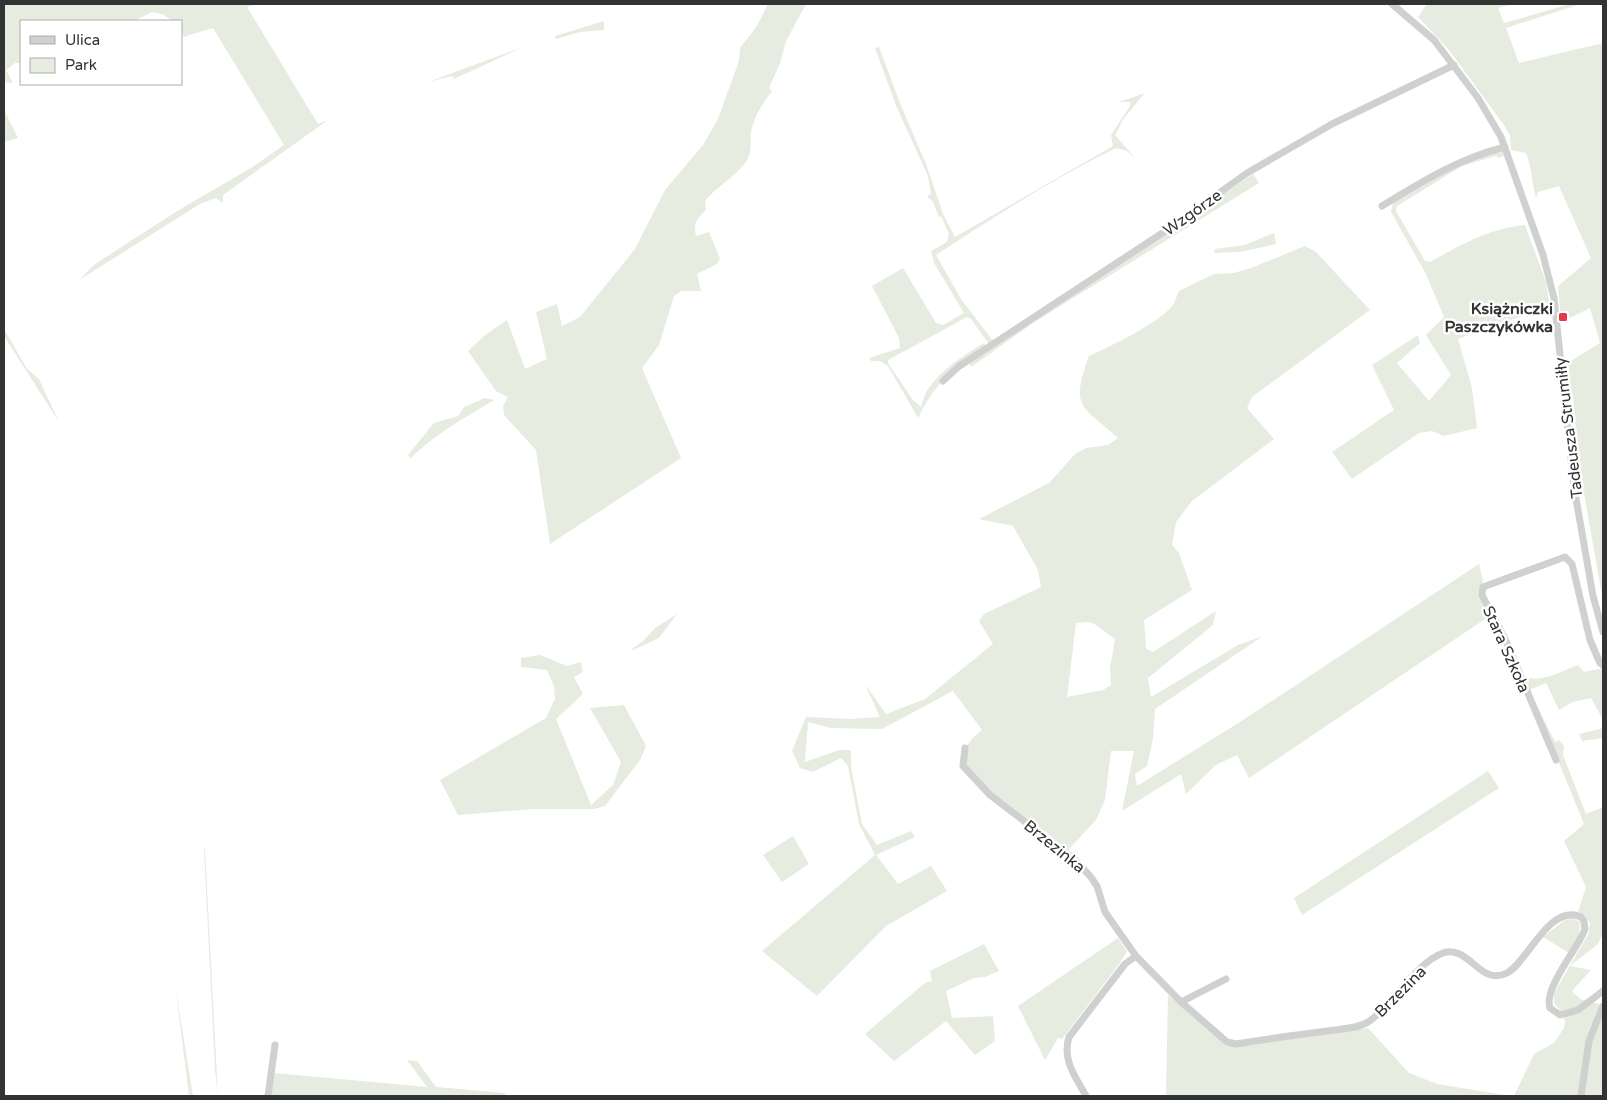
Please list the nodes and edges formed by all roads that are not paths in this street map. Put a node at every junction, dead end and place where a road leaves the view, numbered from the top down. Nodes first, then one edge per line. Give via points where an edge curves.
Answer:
1 (1392, 4) edge
2 (1454, 65) junction
3 (1505, 147) junction
4 (1382, 206) dead end
5 (943, 381) dead end
6 (1603, 632) edge
7 (1603, 665) edge
8 (965, 748) dead end
9 (1556, 760) dead end
10 (1136, 956) junction
11 (1226, 979) dead end
12 (1603, 991) edge
13 (1181, 1002) junction
14 (1603, 1006) edge
15 (275, 1045) dead end
16 (268, 1096) edge
17 (1086, 1096) edge
18 (1581, 1096) edge

1 - 2 street, Tadeusza Strumiłły via 1434,40
2 - 3 street, Tadeusza Strumiłły via 1478,98
2 - 5 street, Wzgórze via 1332,124 1247,173 958,367
3 - 4 street via 1455,164
3 - 6 street, Tadeusza Strumiłły via 1551,282 1574,487 1593,596
7 - 9 street, Stara Szkoła via 1590,640 1572,564 1565,557 1483,587 1482,595 1506,641
8 - 10 street, Brzezinka via 963,766 982,787 1074,859 1090,876 1097,886 1105,912
10 - 13 street, Brzezina
10 - 17 street via 1125,964 1069,1037 1065,1048 1068,1062
11 - 13 street
12 - 13 street, Brzezina via 1571,1014 1560,1015 1549,1005 1552,990 1585,929 1584,921 1576,915 1557,920 1535,939 1514,969 1499,976 1485,974 1457,953 1441,954 1428,962 1370,1021 1351,1027 1230,1043
14 - 18 street via 1588,1041
15 - 16 street

